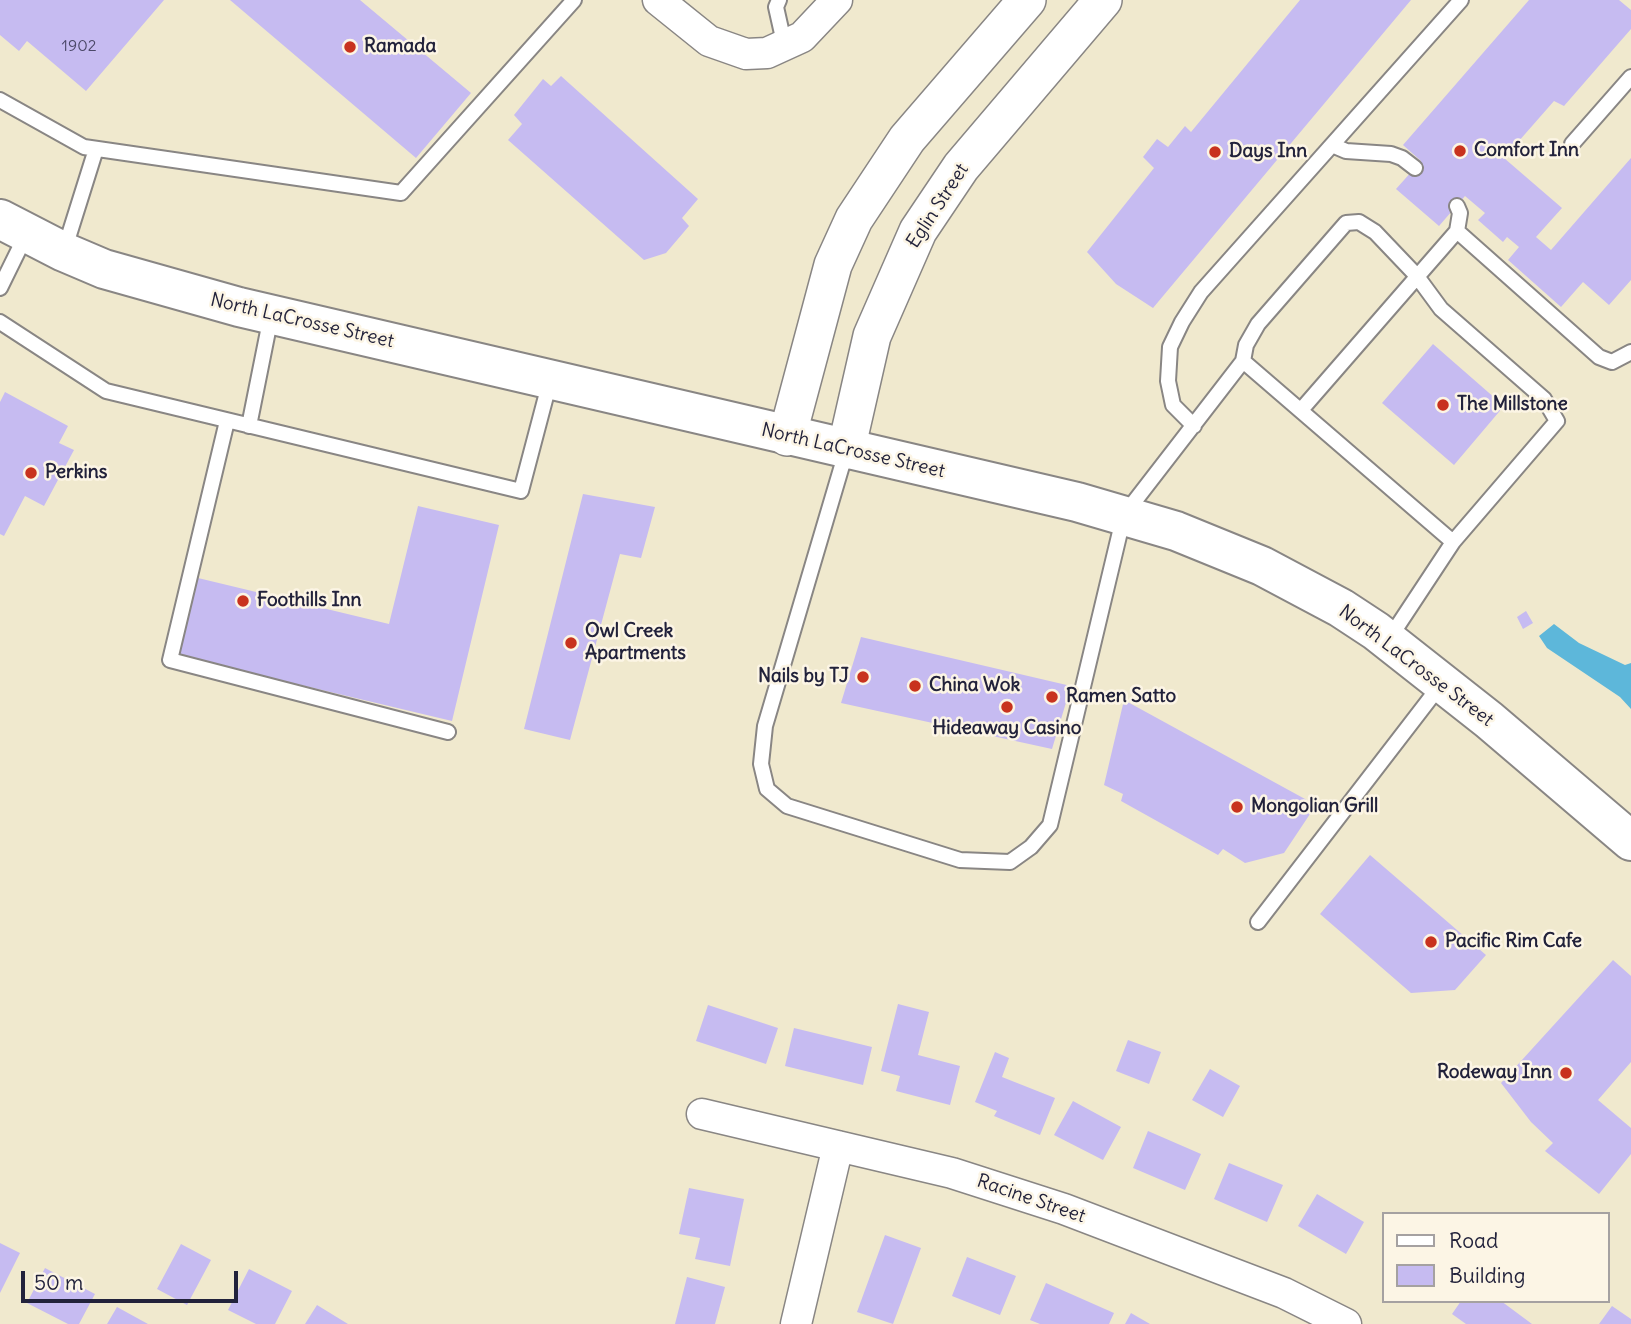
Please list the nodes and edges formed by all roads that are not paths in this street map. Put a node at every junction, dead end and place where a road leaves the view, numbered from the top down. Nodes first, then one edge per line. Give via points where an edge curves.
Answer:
1 (574, 0) edge
2 (779, 0) edge
3 (837, 0) edge
4 (1027, 0) edge
5 (1461, 0) edge
6 (1100, 1) edge
7 (674, 5) edge
8 (785, 47) junction
9 (1631, 78) edge
10 (0, 100) edge
11 (1572, 144) dead end
12 (1332, 145) junction
13 (96, 149) junction
14 (1415, 168) dead end
15 (1457, 206) dead end
16 (13, 227) edge
17 (1457, 231) junction
18 (64, 253) junction
19 (1416, 275) junction
20 (0, 288) edge
21 (271, 315) junction
22 (0, 322) edge
23 (1631, 352) edge
24 (1243, 361) junction
25 (550, 380) junction
26 (1301, 410) junction
27 (227, 421) junction
28 (249, 426) junction
29 (1195, 426) junction
30 (787, 437) junction
31 (846, 450) junction
32 (1124, 515) junction
33 (1453, 542) junction
34 (1388, 641) junction
35 (1443, 682) junction
36 (448, 732) dead end
37 (1631, 841) edge
38 (1258, 922) dead end
39 (702, 1114) dead end
40 (838, 1146) junction
41 (796, 1324) edge
42 (1346, 1324) edge

1 - 13 lane via 401,193
2 - 8 lane via 776,7
3 - 8 street via 802,37
4 - 30 street via 907,139 854,219 833,265
5 - 12 lane
6 - 31 street, Eglin Street via 961,167 918,231 872,336
7 - 8 street via 709,41 729,51 746,54
9 - 11 lane
10 - 13 lane via 84,147
12 - 14 lane via 1391,154
12 - 29 lane via 1201,292 1170,347 1168,381 1173,405
13 - 18 lane
15 - 17 lane
16 - 18 main road, North LaCrosse Street
16 - 20 lane
17 - 19 lane
17 - 23 lane via 1599,357 1612,362
18 - 21 main road, North LaCrosse Street via 149,283
19 - 24 lane via 1376,232 1359,222 1346,223 1258,324
19 - 26 lane
19 - 33 lane via 1441,309 1544,399 1557,421
21 - 25 main road, North LaCrosse Street
21 - 28 lane
22 - 27 lane via 106,391
24 - 26 lane
24 - 29 lane
25 - 28 lane via 521,491
25 - 30 main road, North LaCrosse Street
26 - 33 lane
27 - 28 lane
27 - 36 lane via 170,660
29 - 32 lane
30 - 31 main road, North LaCrosse Street
31 - 32 main road, North LaCrosse Street
31 - 32 lane via 765,726 761,764 767,789 787,806 960,860 1010,862 1050,825
32 - 34 main road, North LaCrosse Street via 1262,566 1341,608
33 - 34 lane
34 - 35 main road, North LaCrosse Street
35 - 37 main road, North LaCrosse Street
35 - 38 lane
39 - 40 street, Racine Street
40 - 41 street
40 - 42 street, Racine Street via 952,1173 1064,1209 1284,1293

